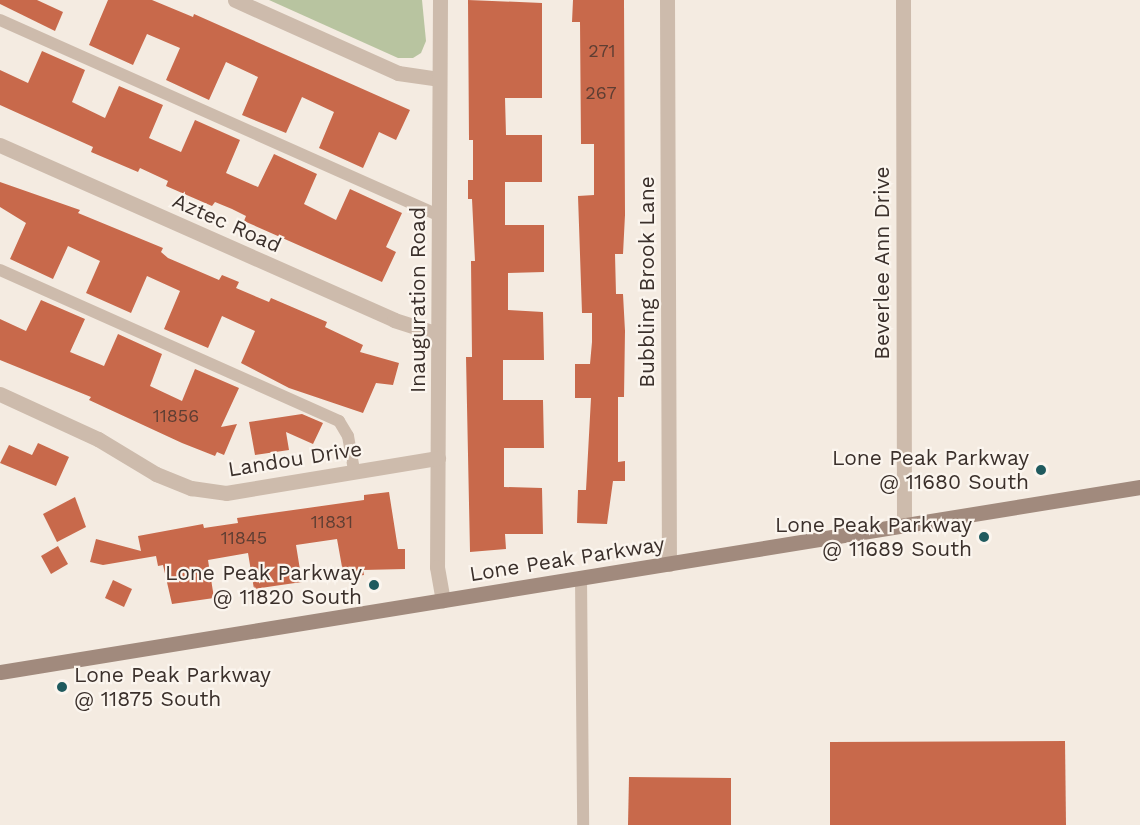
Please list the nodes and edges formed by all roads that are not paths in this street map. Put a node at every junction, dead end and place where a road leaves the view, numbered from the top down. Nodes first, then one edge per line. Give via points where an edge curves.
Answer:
1 (235, 0) edge
2 (440, 0) edge
3 (667, 0) edge
4 (903, 0) edge
5 (0, 20) edge
6 (439, 79) junction
7 (0, 145) edge
8 (439, 216) junction
9 (0, 270) edge
10 (438, 334) junction
11 (0, 394) edge
12 (438, 458) junction
13 (354, 471) junction
14 (1140, 487) edge
15 (904, 526) junction
16 (669, 564) junction
17 (581, 577) junction
18 (444, 600) junction
19 (0, 672) edge
20 (583, 825) edge

1 - 6 street via 399,73
2 - 6 street, Inauguration Road
3 - 16 street, Bubbling Brook Lane
4 - 15 street, Beverlee Ann Drive
5 - 8 lane
6 - 8 street, Inauguration Road
7 - 10 street, Aztec Road via 394,320
8 - 10 street, Inauguration Road
9 - 13 lane via 339,421 348,436
10 - 12 street, Inauguration Road
11 - 13 street, Landou Drive via 191,488 226,493
12 - 13 street, Landou Drive
12 - 18 street, Inauguration Road via 437,567
14 - 15 main road, Lone Peak Parkway
15 - 16 main road, Lone Peak Parkway
16 - 17 main road, Lone Peak Parkway
17 - 18 main road, Lone Peak Parkway
17 - 20 lane
18 - 19 main road, Lone Peak Parkway

